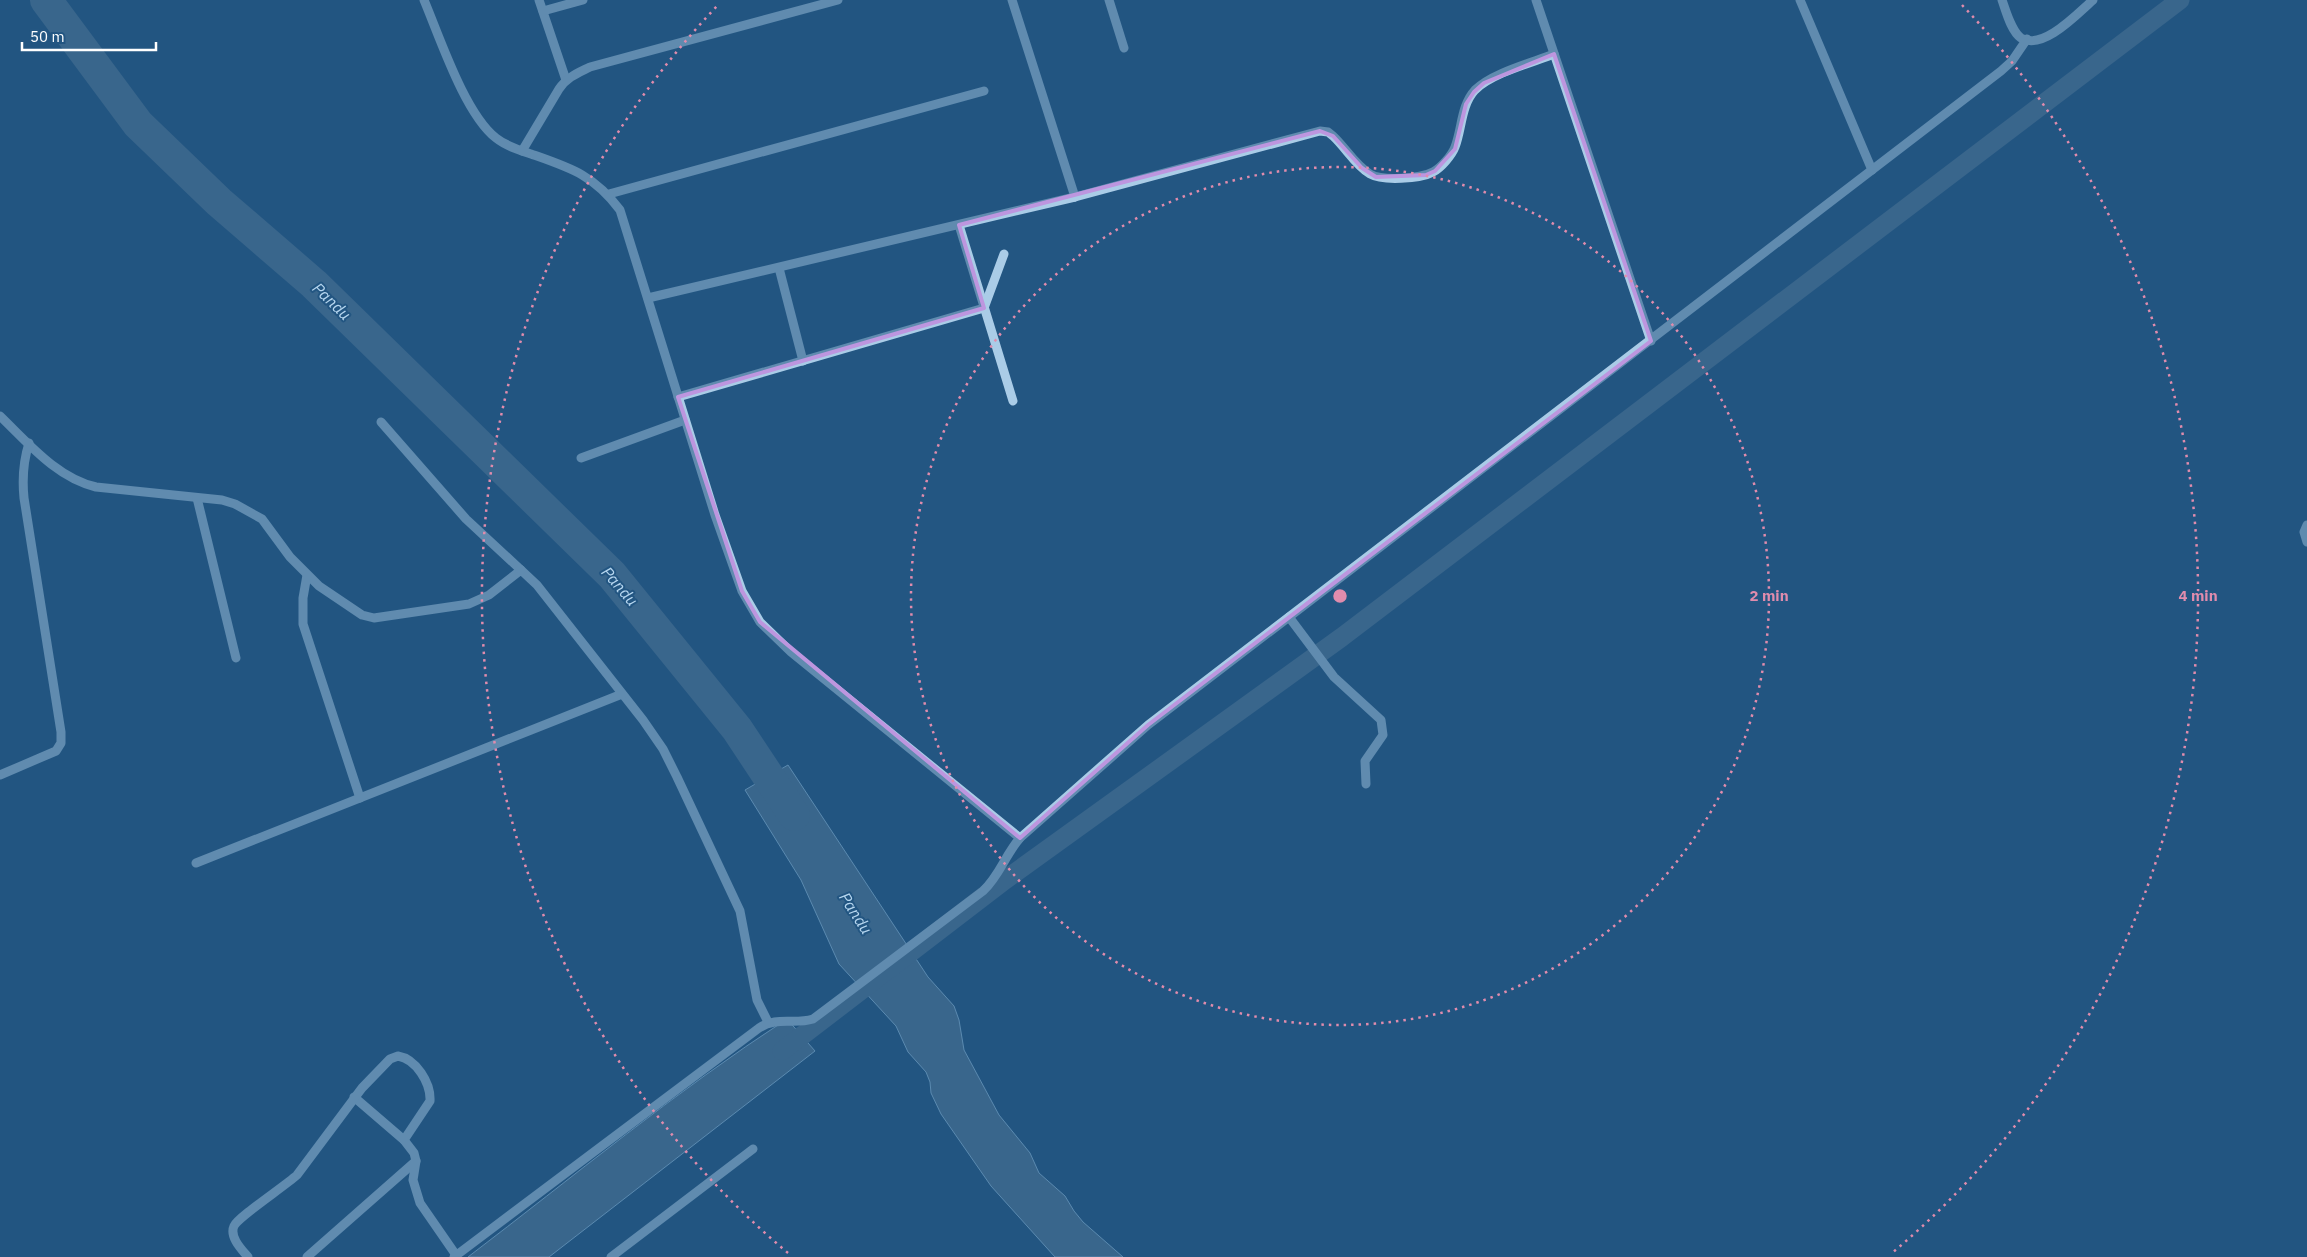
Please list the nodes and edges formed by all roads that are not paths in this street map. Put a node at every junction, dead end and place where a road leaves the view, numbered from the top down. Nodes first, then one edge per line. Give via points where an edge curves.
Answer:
1 (424, 0) edge
2 (539, 0) edge
3 (583, 0) edge
4 (838, 0) edge
5 (1012, 0) edge
6 (1109, 0) edge
7 (1536, 0) edge
8 (1800, 0) edge
9 (2002, 0) edge
10 (2093, 0) edge
11 (543, 11) junction
12 (2026, 40) junction
13 (1124, 48) dead end
14 (1554, 54) junction
15 (566, 80) junction
16 (984, 91) dead end
17 (522, 151) junction
18 (1872, 170) junction
19 (609, 194) junction
20 (1075, 197) junction
21 (959, 225) junction
22 (1004, 254) dead end
23 (779, 268) junction
24 (648, 298) junction
25 (984, 308) junction
26 (1651, 341) junction
27 (803, 360) junction
28 (678, 397) junction
29 (1013, 401) dead end
30 (0, 416) edge
31 (685, 420) junction
32 (381, 422) dead end
33 (29, 443) junction
34 (581, 458) dead end
35 (197, 498) junction
36 (2307, 525) edge
37 (2307, 542) edge
38 (521, 570) junction
39 (307, 574) junction
40 (1289, 617) junction
41 (236, 658) dead end
42 (622, 694) junction
43 (0, 775) edge
44 (1366, 784) dead end
45 (360, 798) junction
46 (1020, 838) junction
47 (196, 863) dead end
48 (768, 1022) junction
49 (354, 1097) junction
50 (404, 1140) junction
51 (753, 1149) dead end
52 (416, 1161) junction
53 (455, 1256) edge
54 (248, 1257) edge
55 (307, 1257) edge
56 (611, 1257) edge

1 - 17 street via 468,104 496,138
2 - 11 street
3 - 11 street
4 - 15 street via 590,68
5 - 20 street
6 - 13 street
7 - 14 street
8 - 18 street
9 - 12 street via 2020,38
10 - 12 street via 2046,38
11 - 15 street
12 - 18 street via 2001,72
14 - 20 street via 1484,83 1474,92 1466,104 1455,149 1435,171 1426,175 1376,177 1362,168 1333,136 1320,131
14 - 26 street
15 - 17 street
16 - 19 street
17 - 19 street via 568,167
18 - 26 street
19 - 24 street via 620,210
20 - 21 street
21 - 23 street
21 - 25 street
22 - 25 street
23 - 24 street
23 - 27 street
24 - 28 street
25 - 27 street
25 - 29 street
26 - 40 street
27 - 28 street
28 - 31 street
30 - 33 street
31 - 34 street
31 - 46 street via 742,591 760,622 791,652
32 - 38 street via 466,519
33 - 35 street via 52,465 83,484
33 - 43 street via 22,476 24,498 61,743 56,751
35 - 39 street via 235,504 262,519
35 - 41 street
36 - 37 street via 2304,532
38 - 39 street via 489,595 473,602 374,618 350,608
38 - 42 street
39 - 45 street via 302,598 303,624
40 - 44 street via 1334,677 1381,720 1384,735 1366,761
40 - 46 street via 1148,725
42 - 45 street
42 - 48 street via 663,749 726,880 740,912 757,1000
45 - 47 street
46 - 48 street via 1009,850 998,875 983,890 844,997 813,1019
48 - 53 street
49 - 50 street
49 - 50 street via 390,1059 398,1056 411,1061 429,1085 430,1100
49 - 54 street via 297,1175 234,1226 237,1242
50 - 52 street
51 - 56 street
52 - 53 street via 413,1180 420,1203
52 - 55 street

